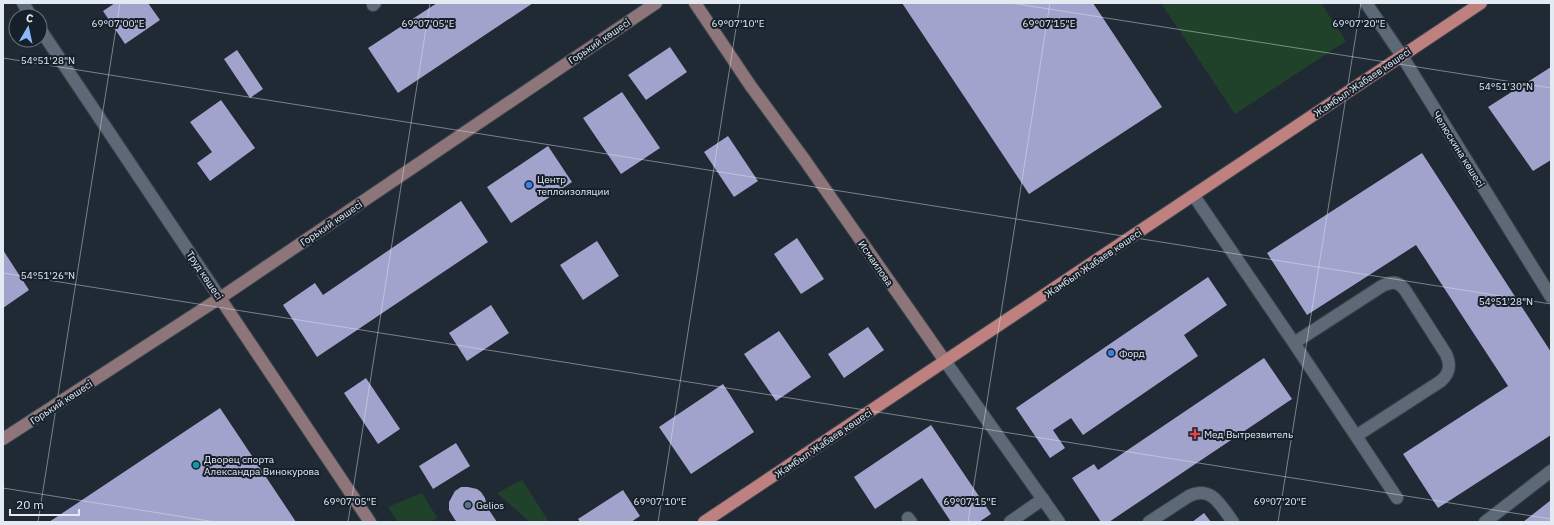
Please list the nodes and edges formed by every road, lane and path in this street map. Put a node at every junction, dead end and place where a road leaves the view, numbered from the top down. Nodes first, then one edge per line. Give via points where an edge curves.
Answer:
1 (656, 3) edge
2 (695, 3) edge
3 (1366, 3) edge
4 (1481, 3) edge
5 (48, 41) edge
6 (1402, 56) junction
7 (1194, 196) junction
8 (1551, 297) edge
9 (220, 298) junction
10 (1294, 342) junction
11 (945, 362) junction
12 (1356, 436) junction
13 (3, 439) edge
14 (1551, 471) edge
15 (1397, 498) dead end
16 (1043, 499) junction
17 (370, 522) edge
18 (704, 522) edge
19 (1010, 522) edge
20 (1059, 522) edge
21 (1150, 522) edge
22 (1233, 522) edge
23 (1485, 522) edge

1 - 9 street, Горький көшесі
2 - 11 street, Исмаилова
3 - 6 street, Челюскина көшесі
4 - 6 main road, Жамбыл Жабаев көшесі
5 - 9 street, Труд көшесі
6 - 7 main road, Жамбыл Жабаев көшесі
6 - 8 street, Челюскина көшесі
7 - 10 street
7 - 11 main road, Жамбыл Жабаев көшесі
9 - 13 street, Горький көшесі
9 - 17 street, Труд көшесі
10 - 12 street
10 - 12 street via 1388,283 1395,282 1405,290 1446,354 1450,369 1441,381
11 - 16 street, Исмаилова
11 - 18 main road, Жамбыл Жабаев көшесі
12 - 15 street
14 - 23 street
16 - 19 street
16 - 20 street, Исмаилова
21 - 22 street via 1189,496 1203,492 1217,500

